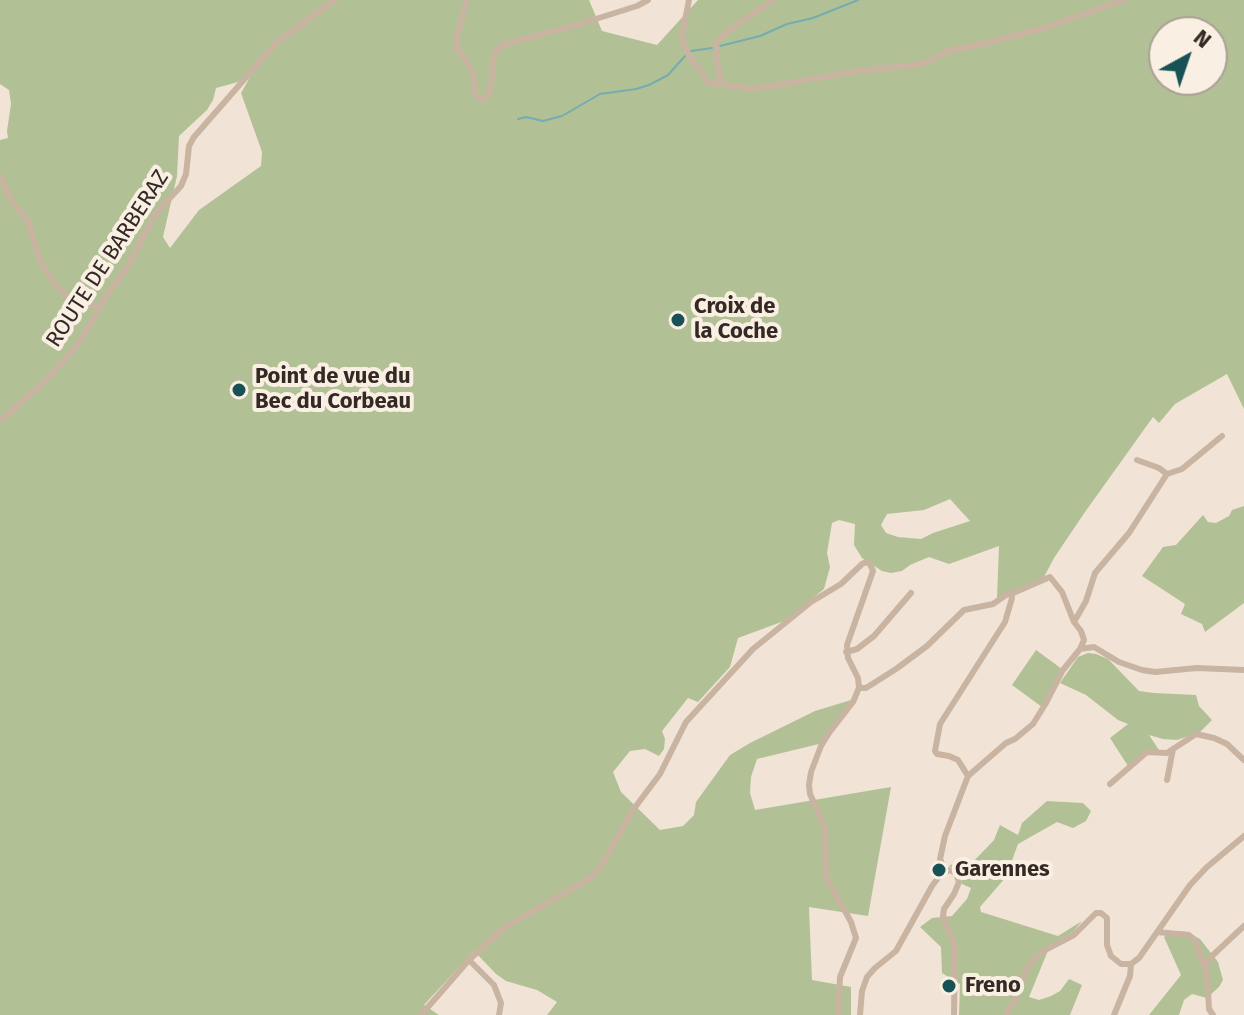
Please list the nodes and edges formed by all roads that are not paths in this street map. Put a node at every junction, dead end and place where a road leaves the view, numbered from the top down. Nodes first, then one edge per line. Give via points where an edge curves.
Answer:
1 (335, 0) edge
2 (467, 0) edge
3 (648, 0) edge
4 (689, 0) edge
5 (773, 0) edge
6 (1124, 0) edge
7 (720, 78) junction
8 (0, 176) edge
9 (101, 306) junction
10 (0, 421) edge
11 (1222, 436) dead end
12 (1137, 460) dead end
13 (1167, 474) junction
14 (911, 593) dead end
15 (1011, 594) junction
16 (1074, 622) junction
17 (1080, 649) junction
18 (846, 652) junction
19 (1244, 670) edge
20 (859, 688) junction
21 (1173, 749) junction
22 (1244, 760) edge
23 (968, 776) junction
24 (1167, 780) dead end
25 (1110, 784) dead end
26 (1244, 836) edge
27 (1232, 846) junction
28 (1244, 847) edge
29 (945, 871) junction
30 (1244, 926) edge
31 (1157, 932) junction
32 (469, 960) junction
33 (1131, 964) junction
34 (1205, 968) junction
35 (421, 1015) edge
36 (499, 1015) edge
37 (838, 1015) edge
38 (860, 1015) edge
39 (954, 1015) edge
40 (1006, 1015) edge
41 (1114, 1015) edge
42 (1213, 1015) edge

1 - 9 street, ROUTE DE BARBERAZ via 277,42 194,137 181,186 159,210
2 - 3 street via 457,48 473,71 475,94 482,100 490,90 494,54 502,45
4 - 7 street via 684,46 709,83 715,85
5 - 7 street via 720,36
6 - 7 street via 1044,28 947,51 918,65 754,89 726,85
8 - 9 street via 28,221 40,261 54,283 80,304
9 - 10 street, ROUTE DE BARBERAZ via 71,353
11 - 13 street via 1182,469
12 - 13 street
13 - 16 street via 1095,573
14 - 18 street via 874,636
15 - 16 street via 1050,577
15 - 20 street via 964,610 927,646
15 - 23 street via 1005,622 940,724 935,751 958,760
16 - 17 street via 1084,640
17 - 19 street via 1094,647 1119,662 1155,672
17 - 23 street via 1033,724
18 - 20 street
18 - 32 street via 873,571 868,563 753,649 686,722 660,774 592,877 502,929
20 - 37 street via 821,746 809,785 825,827 826,877 856,938 840,977
21 - 22 street via 1196,734 1227,744
21 - 24 street
21 - 25 street via 1147,752
23 - 29 street via 945,836 940,859
26 - 27 street
27 - 28 street
27 - 31 street via 1190,885
29 - 38 street via 899,946 867,977
29 - 39 street via 954,871 959,878 943,916 955,946
30 - 34 street
31 - 33 street
31 - 34 street via 1189,935
32 - 35 street
32 - 36 street via 494,985
33 - 40 street via 1111,956 1107,918 1096,913 1074,935 1032,961
33 - 41 street
34 - 42 street

